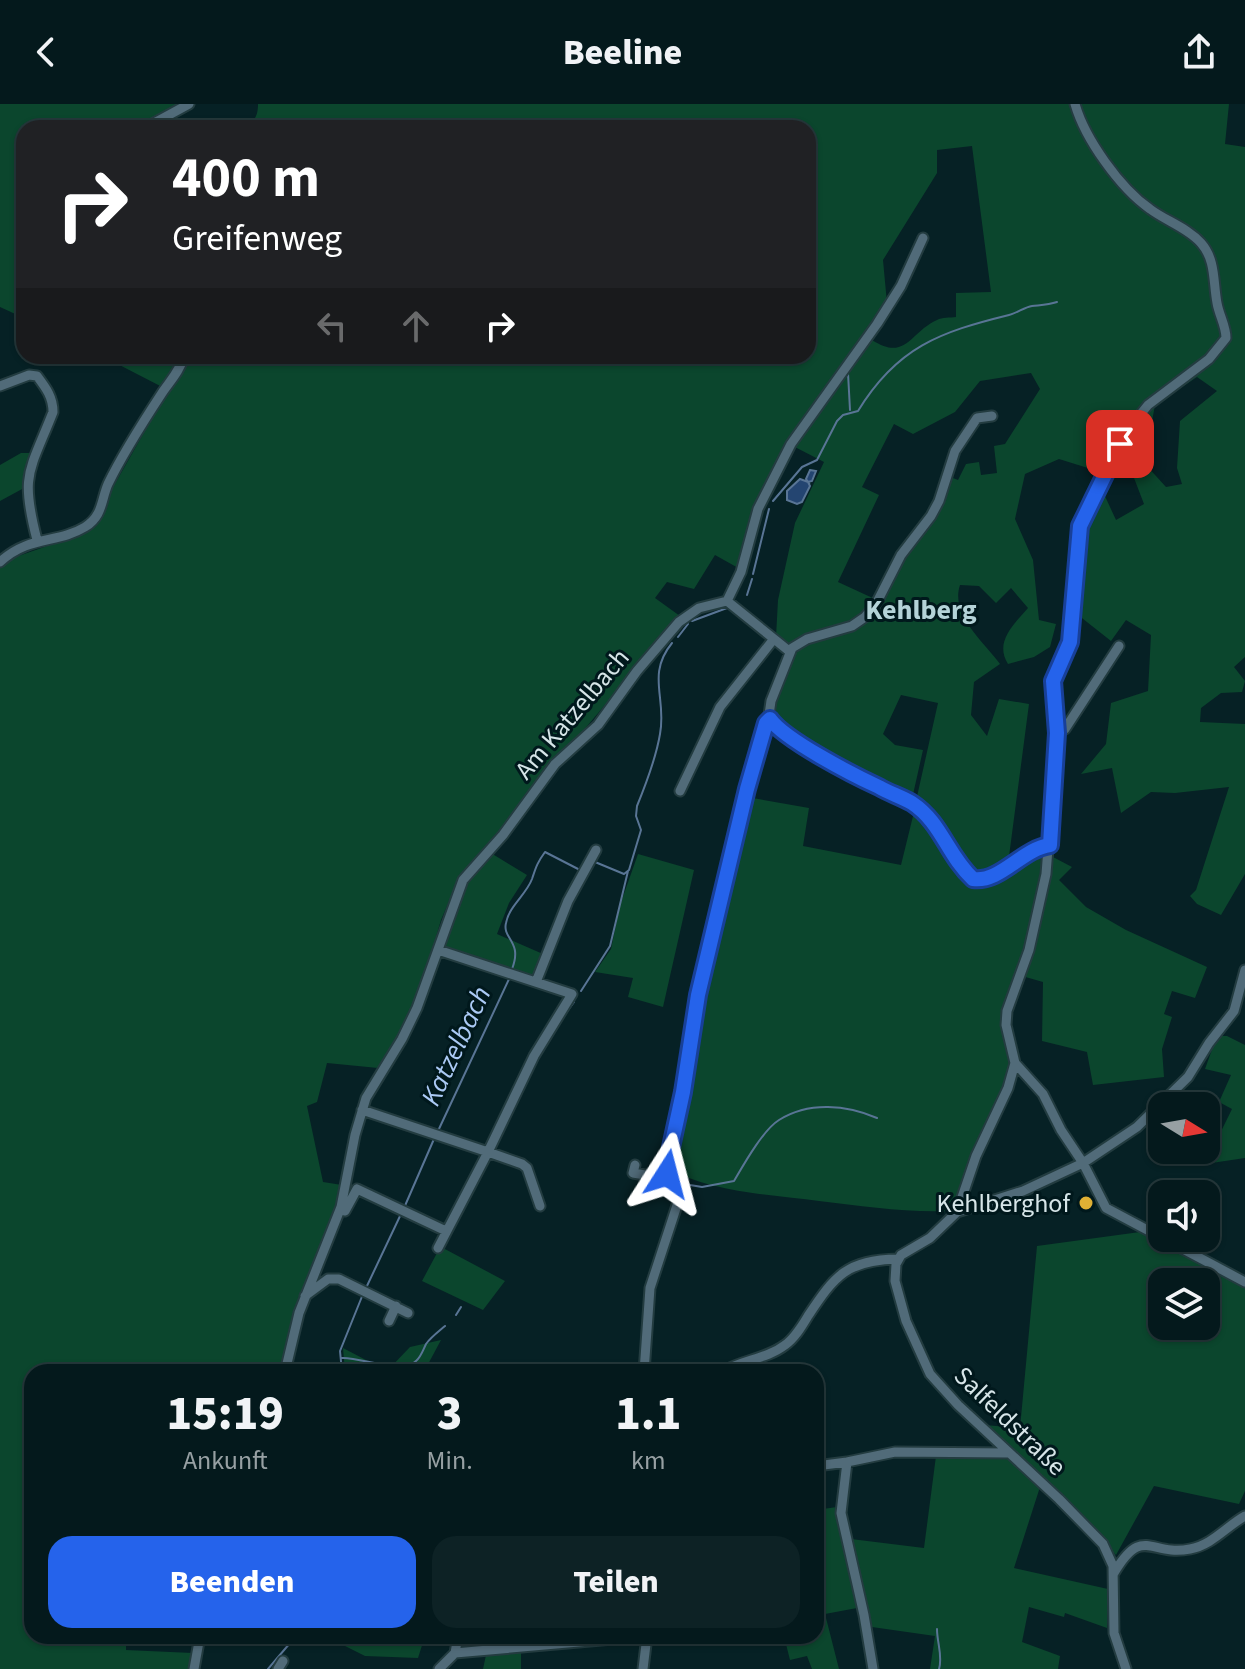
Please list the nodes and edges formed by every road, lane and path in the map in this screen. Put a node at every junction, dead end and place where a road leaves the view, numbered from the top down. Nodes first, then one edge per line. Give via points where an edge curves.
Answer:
1 (189, 104) edge
2 (1075, 104) edge
3 (160, 120) edge
4 (923, 238) dead end
5 (181, 364) edge
6 (0, 386) edge
7 (992, 416) dead end
8 (37, 540) junction
9 (0, 562) edge
10 (727, 601) junction
11 (773, 640) junction
12 (1119, 646) dead end
13 (789, 651) junction
14 (770, 719) junction
15 (1057, 733) junction
16 (680, 791) dead end
17 (1050, 845) junction
18 (596, 850) dead end
19 (438, 950) junction
20 (1245, 970) edge
21 (536, 982) junction
22 (1015, 1063) junction
23 (362, 1110) junction
24 (488, 1152) junction
25 (1083, 1163) junction
26 (635, 1165) dead end
27 (667, 1174) junction
28 (540, 1206) dead end
29 (957, 1212) junction
30 (337, 1220) junction
31 (446, 1231) junction
32 (438, 1248) dead end
33 (898, 1259) junction
34 (1245, 1282) edge
35 (305, 1296) junction
36 (396, 1306) junction
37 (408, 1313) dead end
38 (389, 1321) dead end
39 (287, 1364) edge
40 (645, 1364) edge
41 (742, 1364) edge
42 (1009, 1453) junction
43 (847, 1462) junction
44 (824, 1465) edge
45 (1245, 1516) edge
46 (1114, 1573) junction
47 (199, 1644) edge
48 (457, 1644) edge
49 (557, 1644) edge
50 (646, 1644) edge
51 (455, 1653) junction
52 (194, 1669) edge
53 (439, 1669) edge
54 (643, 1669) edge
55 (873, 1669) edge
56 (1126, 1669) edge

1 - 3 street
2 - 15 street via 1121,183 1147,208 1203,245 1227,335 1218,351 1135,421 1080,526 1070,642 1053,681
4 - 10 street via 877,324 791,444 758,509 741,572
5 - 8 street via 108,485 99,514 85,527
6 - 8 street via 37,376 53,403 28,472 27,499
7 - 13 street via 977,418 955,451 935,508 865,617
8 - 9 street
10 - 11 street
10 - 19 street, Am Katzelbach via 699,608 679,622 598,725 555,764 463,880
11 - 13 street
11 - 16 street via 725,699
12 - 15 street via 1065,729
13 - 14 street
14 - 17 street via 807,748 913,804 934,821 973,879 989,878 1036,847
14 - 27 street via 754,764 698,995
15 - 17 street
17 - 22 street via 1029,950 1007,1011
18 - 21 street via 572,892
19 - 21 street
19 - 23 street, Am Katzelbach via 408,1027
20 - 25 street via 1234,1011 1188,1077 1137,1127
21 - 24 street via 572,994 534,1056
22 - 25 street via 1043,1094
22 - 29 street
23 - 24 street
23 - 30 street, Am Katzelbach
24 - 28 street via 527,1168
24 - 31 street
25 - 29 street via 1023,1191
25 - 34 street via 1098,1198 1113,1213
26 - 27 street via 633,1173 663,1178
27 - 40 street via 681,1193 650,1288
29 - 33 street
30 - 31 street, Am Katzelbach via 357,1189
30 - 35 street, Am Katzelbach
31 - 32 street
33 - 41 street via 852,1265 782,1348
33 - 42 street, Salfeldstraße via 897,1293 924,1365
35 - 36 street via 335,1278
35 - 39 street, Am Katzelbach
36 - 37 street
36 - 38 street
42 - 43 street via 906,1451
42 - 46 street, Salfeldstraße via 1103,1544
43 - 44 street
43 - 55 street via 841,1513
45 - 46 street via 1191,1549 1138,1545
46 - 56 street, Salfeldstraße via 1114,1633
47 - 52 street
48 - 51 street
49 - 51 street
50 - 54 street
51 - 53 street

